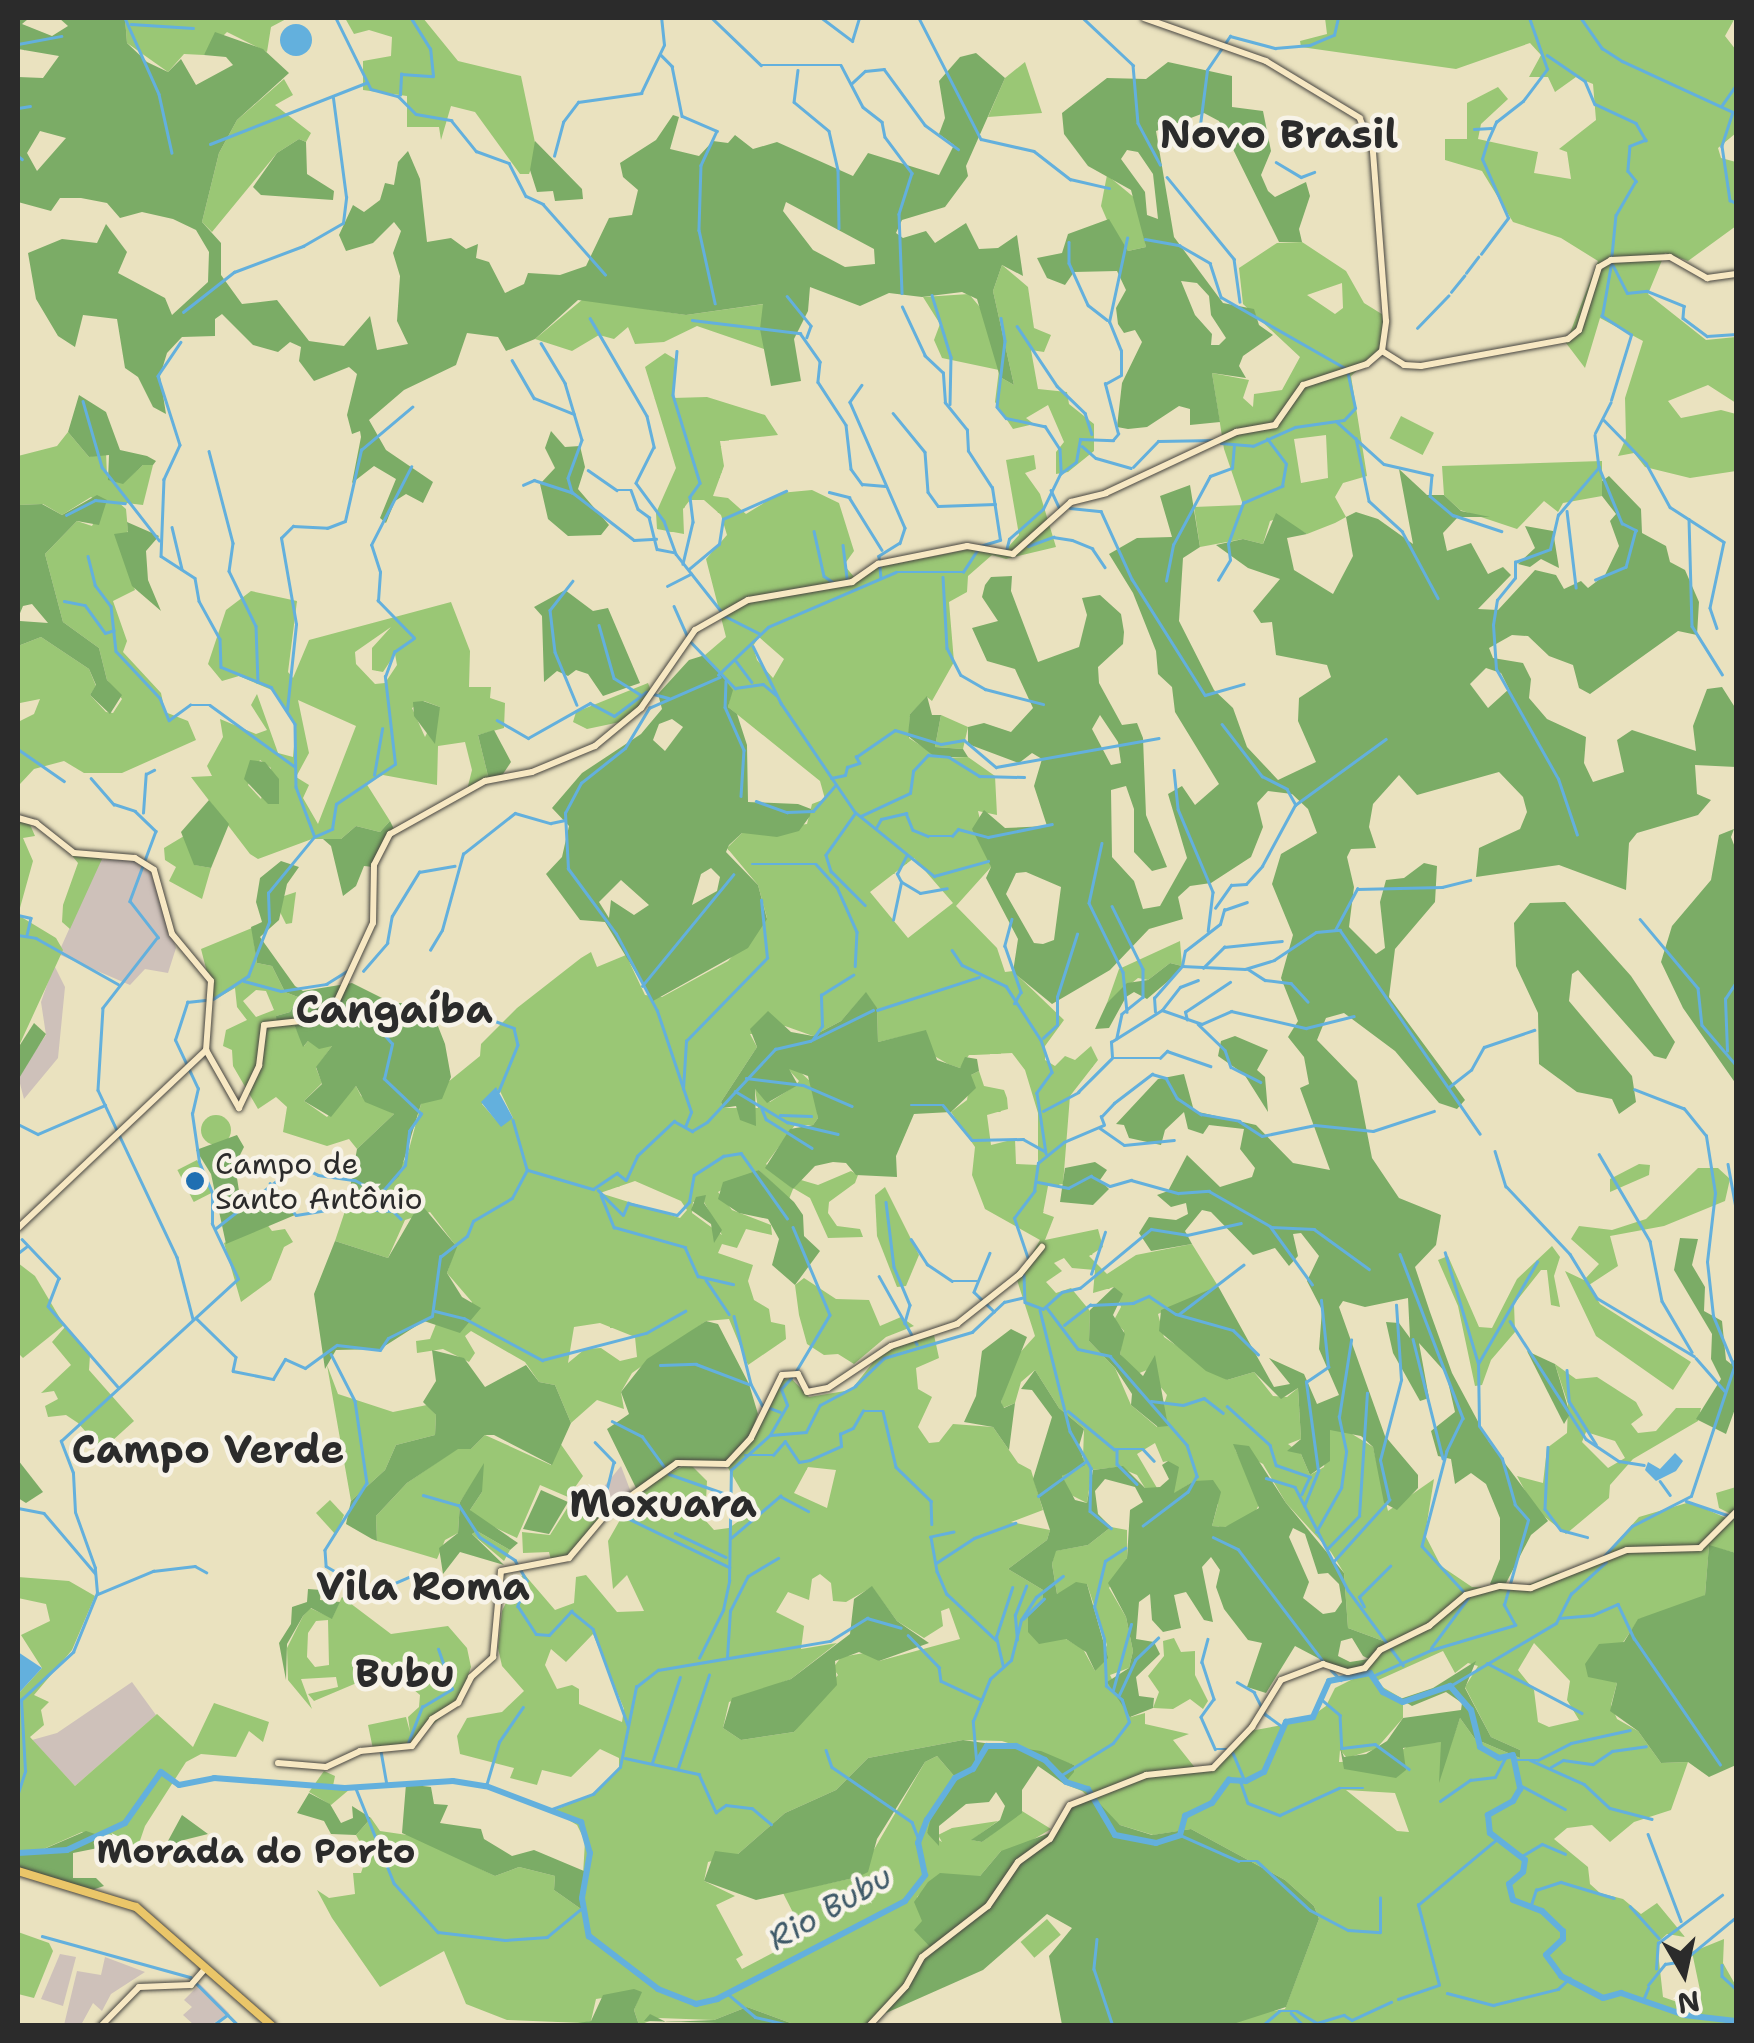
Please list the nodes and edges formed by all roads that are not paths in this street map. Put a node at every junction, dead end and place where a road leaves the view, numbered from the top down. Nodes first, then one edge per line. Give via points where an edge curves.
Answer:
1 (1144, 18) edge
2 (1736, 274) edge
3 (1382, 351) junction
4 (21, 819) edge
5 (206, 1050) junction
6 (19, 1230) edge
7 (1042, 1247) dead end
8 (1733, 1514) edge
9 (278, 1763) dead end
10 (18, 1871) edge
11 (197, 1979) junction
12 (101, 2026) edge
13 (272, 2026) edge
14 (869, 2026) edge

1 - 3 street via 1258,58 1344,102 1362,121 1373,151 1386,306
2 - 3 street via 1707,278 1670,257 1609,261 1571,338 1421,366 1406,366
3 - 5 street via 1359,369 1300,388 1275,425 1238,432 1106,493 1070,502 1016,553 975,546 875,565 852,582 744,602 685,638 647,701 595,746 532,772 485,782 393,830 374,865 373,923 334,1006 310,1020 264,1026 258,1066 238,1108
4 - 5 street via 74,854 135,858 154,870 172,934 211,981
5 - 6 street
7 - 9 street via 961,1322 896,1343 828,1388 810,1392 794,1372 782,1375 752,1438 731,1461 677,1463 607,1513 569,1558 501,1570 493,1657 458,1703 432,1719 412,1746 360,1751 326,1767
8 - 14 street via 1700,1548 1627,1550 1531,1588 1500,1586 1466,1595 1436,1621 1380,1650 1365,1668 1348,1672 1323,1664 1281,1680 1252,1728 1213,1768 1162,1770 1068,1808 1048,1842 1018,1862 994,1900 922,1956 906,1986
10 - 11 main road via 136,1908 183,1944
11 - 12 street via 140,1987
11 - 13 main road

